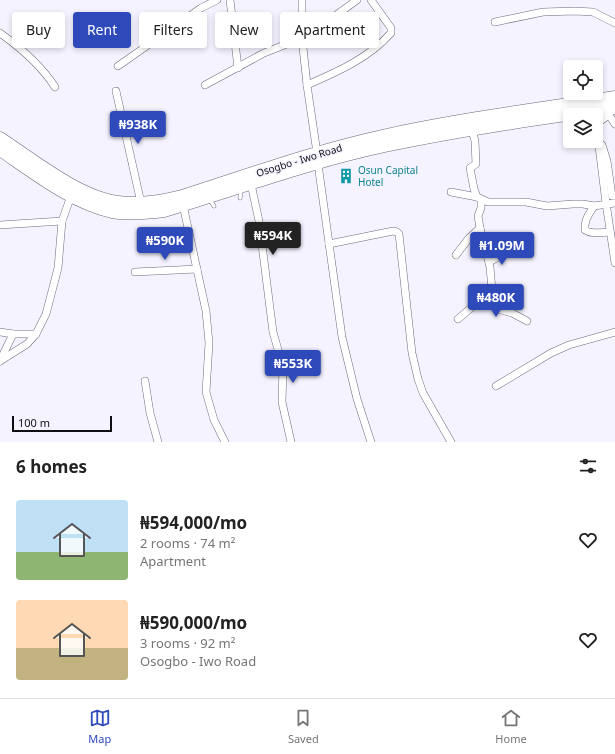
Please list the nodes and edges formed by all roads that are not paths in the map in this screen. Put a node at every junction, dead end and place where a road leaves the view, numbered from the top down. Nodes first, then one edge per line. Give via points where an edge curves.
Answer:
1 (217, 0) edge
2 (230, 0) edge
3 (302, 0) edge
4 (357, 0) edge
5 (371, 0) edge
6 (302, 12) edge
7 (340, 12) edge
8 (494, 22) dead end
9 (615, 23) edge
10 (0, 33) edge
11 (280, 47) edge
12 (303, 48) edge
13 (118, 66) dead end
14 (238, 68) junction
15 (205, 85) dead end
16 (306, 85) junction
17 (55, 88) dead end
18 (116, 91) dead end
19 (615, 98) edge
20 (615, 108) edge
21 (603, 111) edge
22 (563, 117) edge
23 (603, 119) edge
24 (615, 124) edge
25 (472, 130) junction
26 (0, 138) edge
27 (599, 148) edge
28 (603, 148) edge
29 (0, 150) edge
30 (317, 158) junction
31 (244, 190) junction
32 (451, 192) dead end
33 (71, 196) junction
34 (615, 196) edge
35 (482, 200) junction
36 (141, 203) junction
37 (615, 203) edge
38 (606, 204) junction
39 (184, 205) junction
40 (594, 206) junction
41 (62, 221) junction
42 (0, 225) edge
43 (480, 228) junction
44 (612, 234) edge
45 (329, 244) junction
46 (515, 254) dead end
47 (456, 255) dead end
48 (489, 262) junction
49 (615, 263) edge
50 (197, 269) junction
51 (135, 272) dead end
52 (492, 290) junction
53 (458, 319) dead end
54 (527, 321) dead end
55 (0, 332) edge
56 (615, 332) edge
57 (13, 334) junction
58 (36, 334) junction
59 (0, 361) edge
60 (145, 381) dead end
61 (496, 386) dead end
62 (158, 442) edge
63 (225, 442) edge
64 (291, 442) edge
65 (371, 442) edge
66 (451, 442) edge

1 - 13 street
2 - 14 street
3 - 6 street
4 - 7 street
5 - 16 street via 391,28 391,33 348,66
8 - 9 street via 543,12 575,11 594,12
10 - 17 street via 40,66
11 - 14 street
12 - 16 street
14 - 15 street
16 - 30 street
18 - 36 street
19 - 30 main road, Osogbo - Iwo Road via 382,136
20 - 21 main road, Osogbo - Iwo Road
22 - 25 main road, Osogbo - Iwo Road
23 - 24 street via 609,115
25 - 30 main road, Osogbo - Iwo Road
25 - 35 street via 476,164 470,168 474,189
26 - 36 main road, Osogbo - Iwo Road via 76,187 105,200
27 - 38 street
28 - 34 street via 612,196
29 - 33 main road, Osogbo - Iwo Road
30 - 31 main road, Osogbo - Iwo Road
30 - 36 main road, Osogbo - Iwo Road via 182,196
30 - 45 street
31 - 39 main road, Osogbo - Iwo Road via 211,201
31 - 64 street via 259,221 273,332 283,368 282,402
32 - 35 street
33 - 39 main road, Osogbo - Iwo Road via 114,212 147,213
33 - 41 street
35 - 40 street via 548,206
35 - 43 street via 478,216
37 - 38 street
38 - 40 street
38 - 44 street
39 - 50 street
40 - 44 street via 586,218 585,230
41 - 42 street
41 - 58 street via 58,268 46,314
43 - 47 street
43 - 48 street
44 - 49 street
45 - 65 street via 342,337 357,399
45 - 66 street via 393,231 399,234 412,353 418,379 422,393
46 - 48 street via 505,254
48 - 52 street
50 - 51 street
50 - 63 street via 206,311 209,343 206,392 214,420
52 - 53 street
52 - 54 street via 501,310
55 - 57 street
56 - 61 street via 551,352
57 - 58 street
57 - 59 street
58 - 59 street via 27,344
60 - 62 street

